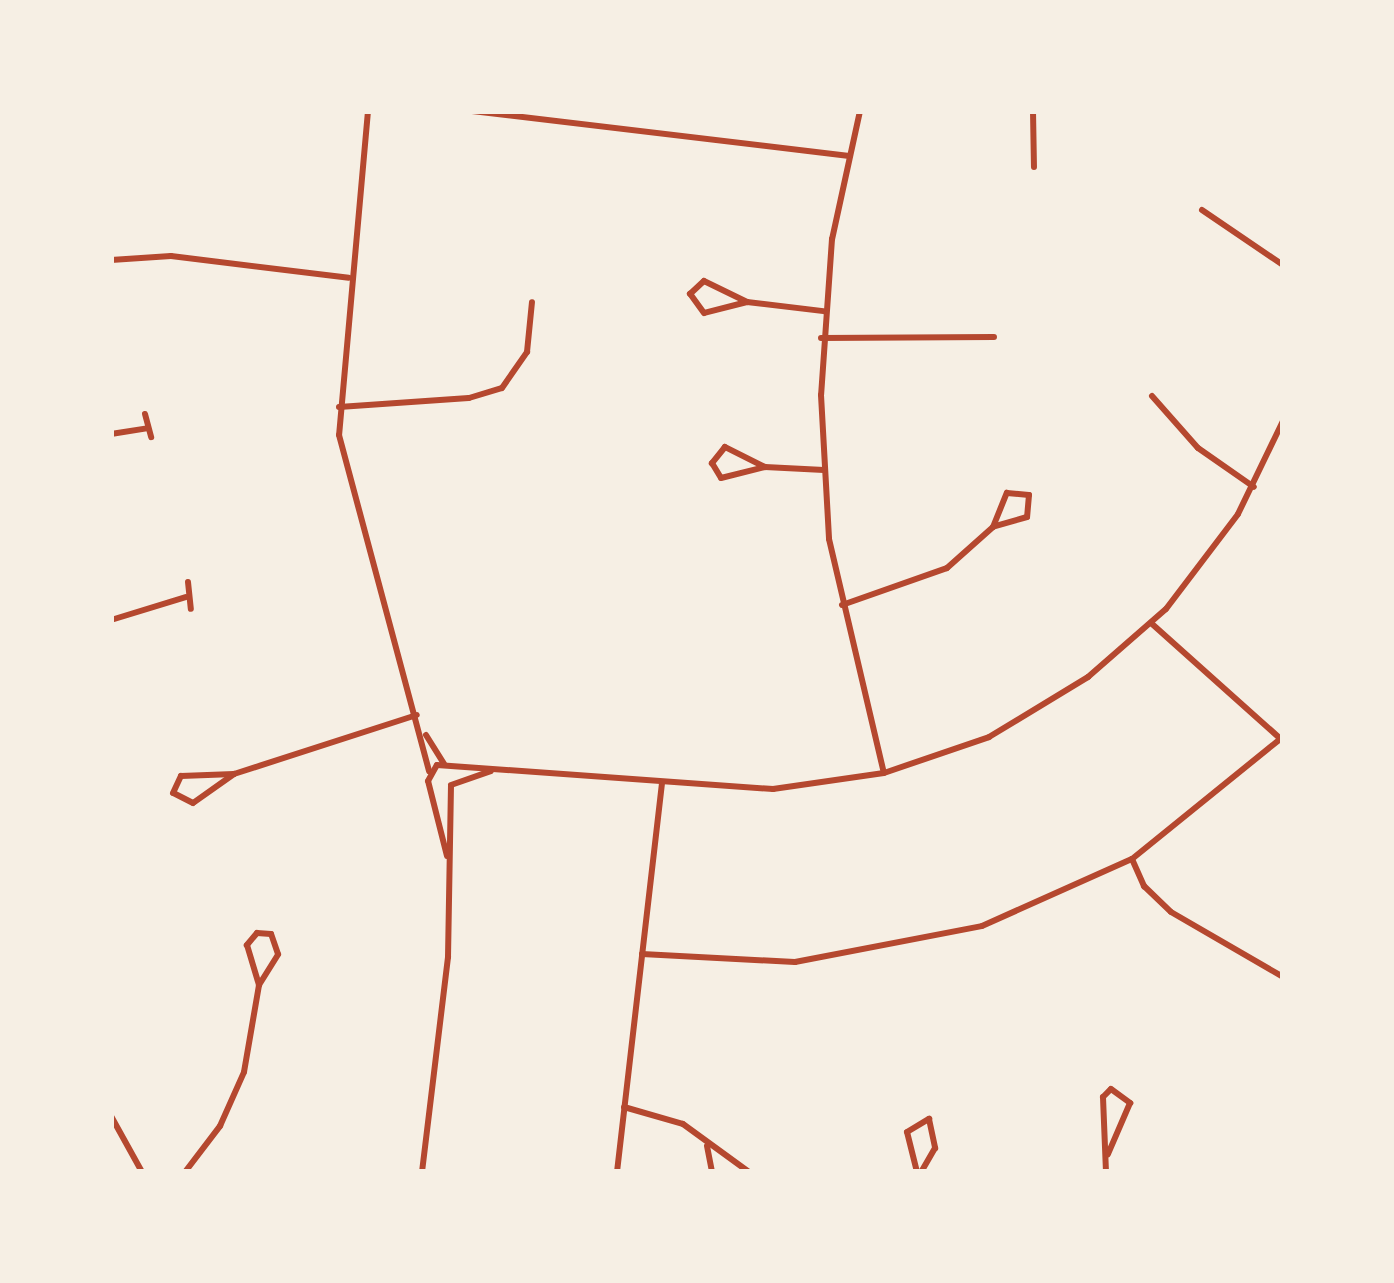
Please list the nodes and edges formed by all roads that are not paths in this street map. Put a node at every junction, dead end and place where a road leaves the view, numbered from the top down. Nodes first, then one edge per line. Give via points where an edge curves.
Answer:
1 (368, 111) edge
2 (472, 111) edge
3 (555, 111) edge
4 (860, 111) edge
5 (1033, 111) edge
6 (554, 122) junction
7 (849, 156) junction
8 (1034, 166) dead end
9 (1202, 210) dead end
10 (111, 260) edge
11 (1283, 265) edge
12 (349, 278) junction
13 (532, 302) dead end
14 (747, 302) junction
15 (823, 311) junction
16 (994, 337) dead end
17 (821, 338) junction
18 (1152, 396) dead end
19 (338, 407) junction
20 (146, 414) dead end
21 (1283, 421) edge
22 (147, 428) junction
23 (111, 434) edge
24 (152, 437) dead end
25 (765, 467) junction
26 (824, 470) junction
27 (1254, 488) junction
28 (993, 527) junction
29 (188, 582) dead end
30 (186, 597) junction
31 (842, 605) junction
32 (190, 609) dead end
33 (111, 620) edge
34 (1151, 623) junction
35 (417, 715) junction
36 (424, 732) junction
37 (1282, 740) edge
38 (446, 766) junction
39 (495, 770) junction
40 (429, 772) junction
41 (884, 773) junction
42 (235, 774) junction
43 (662, 783) junction
44 (451, 786) junction
45 (433, 789) junction
46 (447, 856) junction
47 (1132, 859) junction
48 (642, 954) junction
49 (1281, 976) edge
50 (259, 986) junction
51 (1283, 987) edge
52 (624, 1107) junction
53 (111, 1116) edge
54 (707, 1145) junction
55 (1108, 1154) junction
56 (1283, 1156) edge
57 (1283, 1169) edge
58 (142, 1172) edge
59 (185, 1172) edge
60 (422, 1172) edge
61 (617, 1172) edge
62 (712, 1172) edge
63 (749, 1172) edge
64 (919, 1172) edge
65 (1106, 1172) edge

1 - 12 street
2 - 6 street
3 - 6 street
4 - 7 street
5 - 8 street
6 - 7 street
7 - 15 street
9 - 11 street
10 - 12 street via 171,256
12 - 19 street
13 - 19 street via 526,352 502,388 469,398
14 - 14 street via 704,313 690,294 704,281
14 - 15 street
15 - 17 street
16 - 17 street
17 - 26 street
18 - 27 street via 1198,448
19 - 35 street via 347,488
20 - 22 street
21 - 27 street
22 - 23 street
22 - 24 street
25 - 25 street via 721,478 712,463 725,447
25 - 26 street
26 - 31 street
27 - 34 street
28 - 28 street via 1007,494 1029,496 1027,517
28 - 31 street via 947,568
29 - 30 street
30 - 32 street
30 - 33 street
31 - 41 street
34 - 37 street
34 - 41 street via 1028,717 960,750
35 - 36 street
35 - 42 street
36 - 38 street
36 - 40 street
37 - 47 street
38 - 39 street
38 - 40 street
38 - 44 street
39 - 43 street
39 - 44 street
40 - 45 street
41 - 43 street via 772,789
42 - 42 street via 193,803 173,793 181,776
43 - 48 street
44 - 45 street
44 - 46 street
45 - 46 street
46 - 60 street via 446,974
47 - 48 street via 982,926 913,943 796,962
47 - 49 street via 1144,886 1171,913
48 - 52 street
49 - 51 street
50 - 50 street via 247,953 257,933 271,934 278,954
50 - 59 street via 244,1072 220,1126
52 - 54 street via 682,1124
52 - 61 street
53 - 58 street
54 - 62 street
54 - 63 street
55 - 55 street via 1103,1097 1112,1089 1130,1103
55 - 65 street
56 - 57 street
64 - 64 street via 908,1132 929,1119 935,1148

